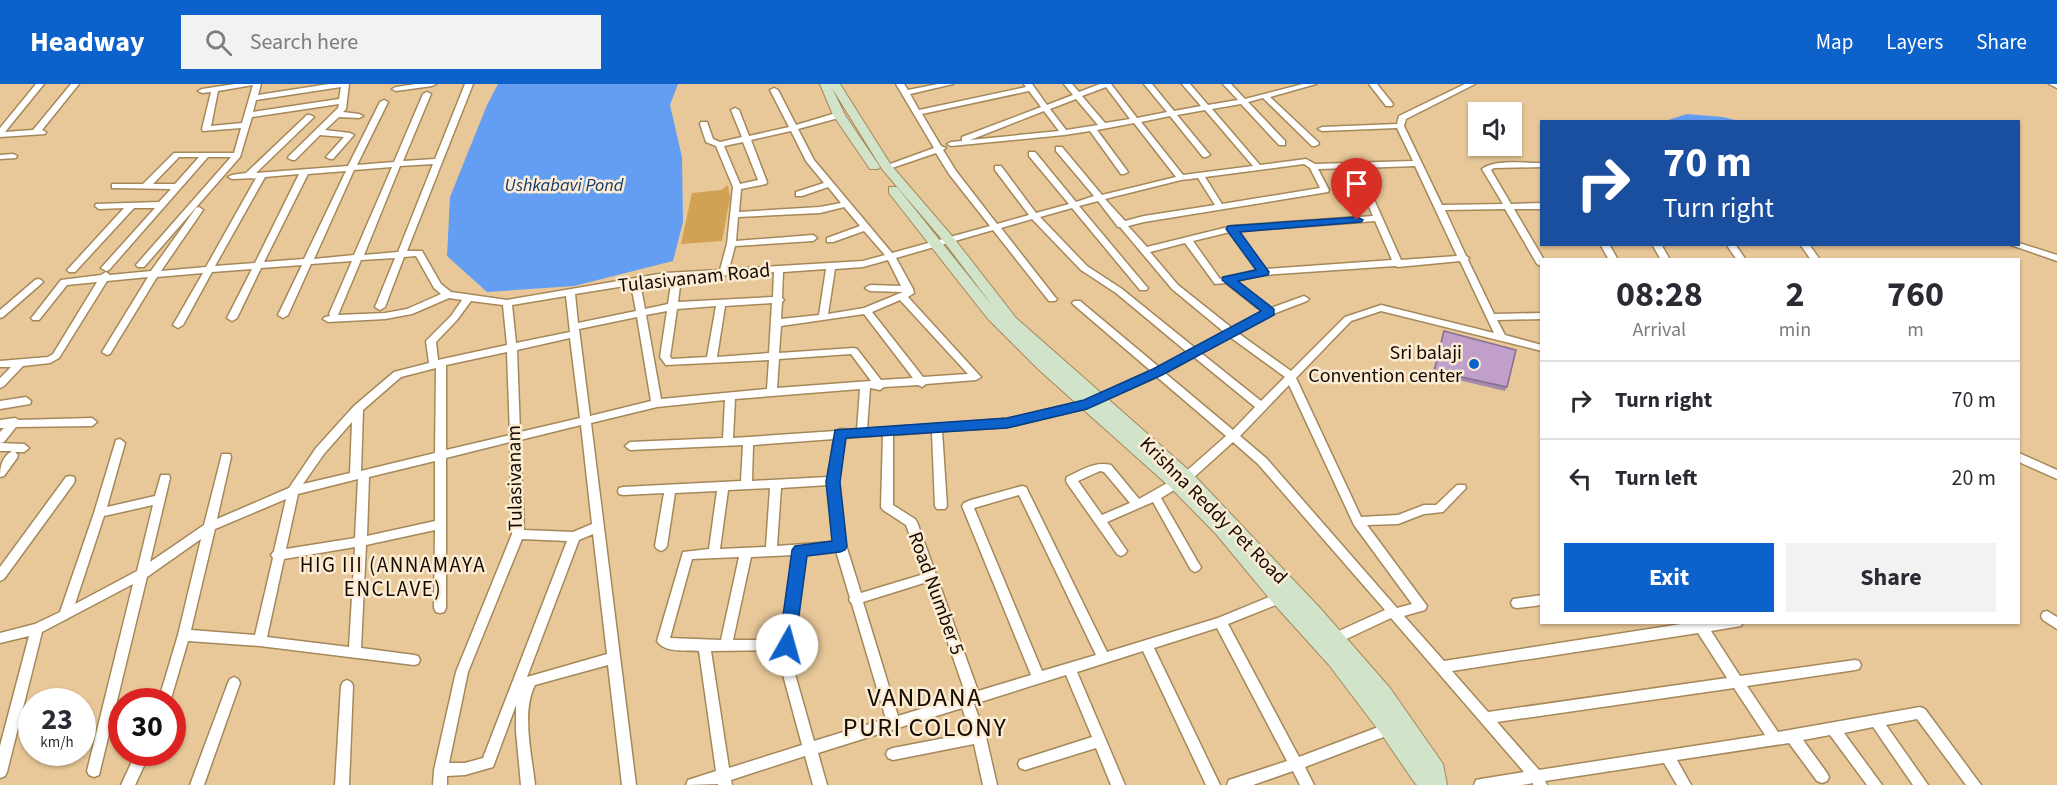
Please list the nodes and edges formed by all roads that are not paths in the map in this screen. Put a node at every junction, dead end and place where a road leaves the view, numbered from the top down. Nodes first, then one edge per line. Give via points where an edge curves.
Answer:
1 (40, 84) edge
2 (75, 84) edge
3 (250, 84) edge
4 (256, 84) edge
5 (344, 84) edge
6 (432, 84) edge
7 (469, 84) edge
8 (900, 84) edge
9 (949, 84) edge
10 (1068, 84) edge
11 (1107, 84) edge
12 (1148, 84) edge
13 (1186, 84) edge
14 (1227, 84) edge
15 (1312, 84) edge
16 (1374, 84) edge
17 (1471, 84) edge
18 (832, 85) edge
19 (1029, 86) edge
20 (215, 89) junction
21 (396, 90) edge
22 (774, 90) dead end
23 (202, 91) dead end
24 (906, 93) junction
25 (427, 94) dead end
26 (1077, 95) junction
27 (1264, 95) junction
28 (253, 98) junction
29 (343, 101) junction
30 (1244, 101) junction
31 (384, 102) dead end
32 (1389, 104) dead end
33 (1046, 108) junction
34 (1208, 108) junction
35 (735, 110) dead end
36 (918, 112) junction
37 (336, 114) junction
38 (1174, 114) junction
39 (248, 115) junction
40 (839, 115) junction
41 (359, 116) dead end
42 (310, 117) dead end
43 (1137, 120) junction
44 (704, 124) dead end
45 (246, 125) junction
46 (1101, 125) junction
47 (1400, 126) junction
48 (794, 128) junction
49 (1091, 128) junction
50 (1322, 129) dead end
51 (46, 131) dead end
52 (36, 132) junction
53 (318, 132) junction
54 (1064, 133) junction
55 (0, 134) edge
56 (746, 139) junction
57 (1282, 142) dead end
58 (951, 144) junction
59 (1315, 144) dead end
60 (719, 145) junction
61 (1059, 149) dead end
62 (936, 150) junction
63 (1032, 154) dead end
64 (237, 155) junction
65 (1206, 155) dead end
66 (13, 156) dead end
67 (205, 156) junction
68 (0, 157) edge
69 (330, 157) dead end
70 (292, 158) dead end
71 (439, 161) junction
72 (1418, 163) junction
73 (396, 165) junction
74 (1540, 165) edge
75 (1355, 166) junction
76 (885, 167) junction
77 (1258, 167) junction
78 (1313, 167) junction
79 (352, 168) junction
80 (998, 168) dead end
81 (305, 171) junction
82 (1124, 172) dead end
83 (262, 175) junction
84 (1200, 175) junction
85 (248, 176) junction
86 (232, 177) dead end
87 (1181, 178) junction
88 (830, 184) junction
89 (115, 186) dead end
90 (145, 187) junction
91 (178, 187) junction
92 (736, 187) junction
93 (799, 194) dead end
94 (1098, 198) junction
95 (846, 204) junction
96 (132, 205) junction
97 (161, 205) junction
98 (99, 206) dead end
99 (1073, 206) junction
100 (1540, 206) edge
101 (1220, 207) junction
102 (1509, 207) junction
103 (1440, 208) junction
104 (199, 210) dead end
105 (735, 215) junction
106 (1035, 217) junction
107 (1378, 218) junction
108 (1121, 225) junction
109 (866, 227) junction
110 (996, 227) junction
111 (1232, 229) junction
112 (813, 238) dead end
113 (830, 240) dead end
114 (1188, 241) junction
115 (943, 242) junction
116 (731, 244) junction
117 (2018, 246) edge
118 (1143, 251) junction
119 (402, 254) junction
120 (891, 257) junction
121 (357, 258) junction
122 (1465, 258) junction
123 (2057, 258) edge
124 (1540, 261) edge
125 (307, 263) junction
126 (1398, 264) junction
127 (141, 265) dead end
128 (831, 265) junction
129 (258, 266) junction
130 (779, 268) junction
131 (208, 270) junction
132 (106, 272) junction
133 (724, 272) junction
134 (1263, 272) junction
135 (155, 274) junction
136 (68, 275) junction
137 (677, 275) junction
138 (1228, 280) junction
139 (635, 281) junction
140 (38, 282) dead end
141 (870, 288) dead end
142 (1143, 288) dead end
143 (905, 293) junction
144 (570, 294) junction
145 (448, 295) junction
146 (468, 298) junction
147 (1052, 299) dead end
148 (1304, 299) dead end
149 (779, 300) junction
150 (507, 303) junction
151 (721, 303) junction
152 (1077, 303) dead end
153 (671, 307) junction
154 (380, 308) dead end
155 (866, 311) junction
156 (1270, 312) junction
157 (642, 313) junction
158 (0, 315) edge
159 (283, 315) dead end
160 (1540, 316) edge
161 (1493, 317) junction
162 (36, 318) dead end
163 (232, 318) dead end
164 (823, 318) junction
165 (776, 323) junction
166 (178, 325) dead end
167 (575, 330) junction
168 (1231, 333) junction
169 (1501, 338) junction
170 (512, 347) junction
171 (1540, 348) edge
172 (107, 352) dead end
173 (1195, 353) junction
174 (774, 356) junction
175 (711, 360) junction
176 (21, 362) junction
177 (0, 364) edge
178 (438, 364) junction
179 (1158, 372) junction
180 (1290, 376) junction
181 (922, 383) junction
182 (0, 384) edge
183 (880, 386) junction
184 (865, 387) junction
185 (772, 392) junction
186 (730, 396) junction
187 (1094, 401) junction
188 (26, 402) dead end
189 (657, 403) junction
190 (0, 405) edge
191 (1261, 407) junction
192 (358, 409) junction
193 (15, 422) junction
194 (92, 422) dead end
195 (585, 422) junction
196 (0, 424) edge
197 (937, 427) junction
198 (888, 431) junction
199 (862, 432) junction
200 (840, 434) junction
201 (1234, 435) junction
202 (514, 438) junction
203 (0, 439) edge
204 (748, 441) junction
205 (728, 442) junction
206 (120, 443) dead end
207 (630, 446) dead end
208 (0, 447) edge
209 (24, 448) dead end
210 (13, 455) dead end
211 (442, 455) junction
212 (226, 457) dead end
213 (2020, 457) edge
214 (0, 473) edge
215 (360, 475) junction
216 (2057, 475) edge
217 (165, 478) dead end
218 (70, 480) dead end
219 (1182, 480) junction
220 (833, 482) junction
221 (776, 485) junction
222 (746, 486) junction
223 (723, 487) junction
224 (1461, 488) dead end
225 (670, 489) junction
226 (293, 491) junction
227 (623, 491) dead end
228 (1155, 497) junction
229 (159, 499) junction
230 (1137, 504) junction
231 (941, 506) dead end
232 (100, 513) junction
233 (1099, 521) junction
234 (1358, 522) junction
235 (441, 524) junction
236 (211, 525) junction
237 (597, 527) junction
238 (518, 534) junction
239 (574, 537) junction
240 (360, 542) junction
241 (661, 546) dead end
242 (840, 546) junction
243 (800, 550) junction
244 (1121, 551) dead end
245 (771, 552) junction
246 (714, 554) junction
247 (746, 554) junction
248 (277, 555) junction
249 (1195, 567) dead end
250 (142, 574) junction
251 (0, 576) edge
252 (930, 576) junction
253 (1280, 598) junction
254 (855, 600) junction
255 (1540, 600) edge
256 (1517, 603) dead end
257 (440, 608) dead end
258 (1394, 613) junction
259 (65, 615) junction
260 (2047, 616) dead end
261 (1220, 622) junction
262 (2057, 624) edge
263 (1699, 625) edge
264 (37, 629) junction
265 (184, 634) junction
266 (0, 638) edge
267 (1336, 638) junction
268 (261, 641) junction
269 (787, 645) junction
270 (1146, 645) junction
271 (704, 646) junction
272 (726, 646) junction
273 (356, 652) junction
274 (614, 658) junction
275 (1104, 658) junction
276 (414, 660) dead end
277 (1855, 665) dead end
278 (1440, 667) junction
279 (1070, 669) junction
280 (1039, 679) junction
281 (1737, 681) junction
282 (234, 682) dead end
283 (347, 686) dead end
284 (168, 688) edge
285 (970, 699) junction
286 (1485, 718) junction
287 (1875, 720) junction
288 (894, 723) junction
289 (1833, 728) junction
290 (1389, 729) junction
291 (1792, 736) junction
292 (979, 737) junction
293 (1775, 739) junction
294 (1100, 741) junction
295 (810, 749) junction
296 (893, 754) dead end
297 (1667, 756) junction
298 (1025, 764) dead end
299 (1296, 765) junction
300 (137, 766) edge
301 (441, 770) junction
302 (94, 771) dead end
303 (0, 772) edge
304 (1822, 777) dead end
305 (724, 780) edge
306 (1538, 781) edge
307 (128, 785) edge
308 (197, 785) edge
309 (342, 785) edge
310 (440, 785) edge
311 (528, 785) edge
312 (630, 785) edge
313 (693, 785) edge
314 (820, 785) edge
315 (990, 785) edge
316 (1119, 785) edge
317 (1213, 785) edge
318 (1233, 785) edge
319 (1307, 785) edge
320 (1430, 785) edge
321 (1437, 785) edge
322 (1481, 785) edge
323 (1684, 785) edge
324 (1875, 785) edge
325 (1921, 785) edge
326 (1974, 785) edge

1 - 55 street
2 - 52 street
3 - 20 street
4 - 28 street
5 - 28 street
5 - 29 street
6 - 21 street
7 - 71 street
8 - 24 street
9 - 24 street
10 - 26 street
11 - 26 street
11 - 43 street
12 - 38 street
13 - 34 street
14 - 30 street
15 - 27 street
16 - 32 street
17 - 47 street via 1402,118
18 - 40 main road, Krishna Reddy Pet Road
18 - 76 main road, Krishna Reddy Pet Road
19 - 33 street
19 - 36 street
20 - 23 street
20 - 45 street via 206,129
22 - 48 street
24 - 36 street
25 - 73 street
26 - 33 street
26 - 46 street
27 - 30 street
27 - 59 street
28 - 39 street
29 - 37 street
29 - 39 street
30 - 34 street
30 - 57 street
31 - 79 street
33 - 54 street
33 - 58 street
34 - 38 street
34 - 77 street
35 - 56 street
36 - 62 street
37 - 41 street
37 - 53 street
38 - 43 street
38 - 65 street
39 - 45 street
40 - 48 street
40 - 115 main road, Krishna Reddy Pet Road via 862,151
42 - 85 street
43 - 46 street
43 - 87 street
44 - 60 street via 710,140
45 - 64 street
46 - 49 street
47 - 50 street
47 - 72 street
48 - 56 street
48 - 88 street via 810,161
49 - 54 street
49 - 82 street
51 - 52 street
52 - 55 street
53 - 69 street via 350,135
53 - 70 street
54 - 58 street
56 - 60 street
56 - 92 street via 763,182
58 - 62 street
60 - 92 street
61 - 94 street
62 - 76 street
62 - 110 street
63 - 99 street
64 - 67 street
64 - 127 street
66 - 68 street
67 - 90 street via 177,155
67 - 91 street
71 - 73 street
71 - 119 street
72 - 75 street, Tulasivanam Road
72 - 103 street
73 - 79 street
73 - 121 street
74 - 102 street via 1486,169
75 - 78 street, Tulasivanam Road
75 - 107 street
76 - 115 main road, Krishna Reddy Pet Road
77 - 78 street, Tulasivanam Road via 1306,161
77 - 84 street, Tulasivanam Road
78 - 101 street via 1324,190
79 - 81 street
79 - 125 street
80 - 106 street
81 - 83 street
81 - 129 street
83 - 85 street
83 - 131 street
84 - 87 street, Tulasivanam Road
84 - 101 street
85 - 86 street
87 - 94 street, Tulasivanam Road
88 - 93 street
88 - 95 street
89 - 90 street
90 - 91 street
91 - 97 street
92 - 105 street
94 - 99 street, Tulasivanam Road
94 - 108 street
95 - 105 street via 820,210
95 - 109 street
96 - 97 street
96 - 98 street
96 - 136 street
97 - 132 street
99 - 106 street, Tulasivanam Road
99 - 142 street
100 - 102 street
101 - 108 street
102 - 103 street
102 - 124 street
103 - 122 street
104 - 135 street
105 - 116 street
106 - 110 street, Tulasivanam Road
106 - 173 street via 1084,268 1119,291
107 - 111 street
107 - 126 street
108 - 118 street
109 - 113 street
109 - 120 street
110 - 115 street, Tulasivanam Road
110 - 147 street
111 - 114 street
111 - 134 street
112 - 116 street
114 - 118 street
114 - 138 street via 1218,282
115 - 120 street, Tulasivanam Road
115 - 187 main road, Krishna Reddy Pet Road via 993,316 1043,366
116 - 133 street
117 - 123 street
118 - 168 street via 1175,287
119 - 121 street
119 - 145 street via 419,253 436,286
119 - 154 street
120 - 128 street, Tulasivanam Road via 863,264
120 - 143 street
121 - 125 street
121 - 145 street via 331,316 410,312
122 - 126 street
122 - 161 street
125 - 129 street
125 - 159 street
126 - 134 street
128 - 130 street, Tulasivanam Road
128 - 164 street
129 - 131 street
129 - 163 street
130 - 133 street, Tulasivanam Road
130 - 149 street
131 - 135 street
131 - 166 street
132 - 135 street
132 - 136 street
132 - 176 street via 56,356
133 - 137 street, Tulasivanam Road
134 - 138 street
135 - 172 street
136 - 162 street
137 - 139 street, Tulasivanam Road
137 - 153 street
138 - 156 street
139 - 144 street, Tulasivanam Road
139 - 157 street
140 - 158 street
141 - 143 street
143 - 155 street
143 - 181 street via 976,377
144 - 150 street, Tulasivanam Road
144 - 167 street
145 - 146 street, Tulasivanam Road
146 - 150 street, Tulasivanam Road
146 - 178 street via 431,341
148 - 156 street
149 - 151 street
149 - 165 street
150 - 170 street, Tulasivanam
151 - 153 street
151 - 175 street
152 - 179 street
153 - 157 street
153 - 175 street via 666,361
155 - 164 street
155 - 181 street
156 - 168 street
157 - 167 street
157 - 189 street
160 - 161 street
161 - 169 street
164 - 165 street
165 - 174 street
167 - 170 street
167 - 195 street
168 - 173 street
168 - 180 street
169 - 171 street
169 - 180 street via 1381,308 1348,319
170 - 178 street
170 - 202 street, Tulasivanam
173 - 179 street
173 - 191 street
174 - 175 street
174 - 183 street via 854,351
174 - 185 street
176 - 177 street
176 - 182 street
178 - 192 street via 399,374
178 - 211 street
179 - 187 street
179 - 201 street
180 - 191 street
180 - 234 street
181 - 183 street
183 - 184 street
184 - 185 street
184 - 199 street
185 - 186 street
186 - 189 street
186 - 205 street
187 - 197 street via 1007,423
187 - 219 main road, Krishna Reddy Pet Road
188 - 190 street
189 - 195 street
191 - 201 street
192 - 215 street
192 - 226 street via 326,444
193 - 194 street
193 - 196 street
193 - 203 street
195 - 202 street
195 - 237 street
197 - 198 street
197 - 231 street
198 - 199 street
198 - 252 street, Road Number 5 via 887,507 911,522
199 - 200 street
200 - 204 street
200 - 220 street
201 - 219 street
201 - 258 street via 1262,461
202 - 211 street
202 - 238 street, Tulasivanam
204 - 205 street
204 - 222 street
205 - 207 street
206 - 232 street
208 - 209 street
210 - 214 street
211 - 215 street
211 - 235 street
212 - 236 street
213 - 216 street
215 - 226 street
215 - 240 street
217 - 229 street
218 - 251 street
219 - 228 street
219 - 253 main road, Krishna Reddy Pet Road
219 - 267 main road, Krishna Reddy Pet Road
220 - 221 street
220 - 242 street
221 - 222 street
221 - 245 street
222 - 223 street
223 - 225 street
223 - 246 street
224 - 234 street via 1439,509 1426,508 1393,520 1374,518
225 - 227 street
225 - 241 street
226 - 236 street
226 - 248 street
228 - 230 street
228 - 249 street
229 - 232 street
229 - 250 street
230 - 233 street
230 - 233 street via 1107,468 1073,478 1071,483
232 - 259 street
233 - 244 street
234 - 258 street via 1421,606
235 - 240 street
235 - 257 street
236 - 250 street
236 - 265 street
237 - 239 street
237 - 274 street
238 - 239 street
238 - 301 street, Tulasivanam via 462,672
239 - 301 street via 488,763
240 - 248 street
240 - 273 street
242 - 243 street
242 - 254 street
243 - 245 street
243 - 269 street
245 - 247 street
246 - 247 street
246 - 271 street via 686,556 663,641
247 - 272 street
248 - 268 street
250 - 259 street
250 - 302 street
252 - 254 street
252 - 285 street, Road Number 5
253 - 261 street
253 - 290 main road, Krishna Reddy Pet Road
254 - 288 street
255 - 256 street
258 - 267 street
258 - 278 street
259 - 264 street
260 - 262 street
261 - 270 street
261 - 299 street
263 - 278 street
263 - 281 street
264 - 266 street
264 - 303 street
265 - 268 street
265 - 284 street
267 - 321 main road, Krishna Reddy Pet Road via 1384,694 1436,770
268 - 273 street
269 - 272 street
269 - 295 street via 785,660
270 - 275 street
270 - 317 street
271 - 272 street
271 - 305 street
273 - 276 street
274 - 311 street via 531,681 527,686 523,722
274 - 312 street
275 - 279 street
275 - 280 street via 1022,490 970,504
277 - 281 street
278 - 286 street
279 - 280 street
279 - 294 street
280 - 285 street
281 - 286 street
281 - 293 street
282 - 308 street
283 - 309 street
285 - 288 street
285 - 292 street, Road Number 5
286 - 306 street
287 - 289 street
287 - 325 street
287 - 326 street via 1920,713
288 - 295 street
289 - 291 street
289 - 324 street
290 - 299 street
290 - 320 main road, Krishna Reddy Pet Road
291 - 293 street
291 - 304 street
292 - 296 street
292 - 315 street, Road Number 5
293 - 297 street
294 - 298 street
294 - 316 street
295 - 305 street
295 - 314 street
297 - 306 street
297 - 323 street
299 - 318 street
299 - 319 street
300 - 307 street
301 - 310 street, Tulasivanam
305 - 313 street
306 - 322 street

